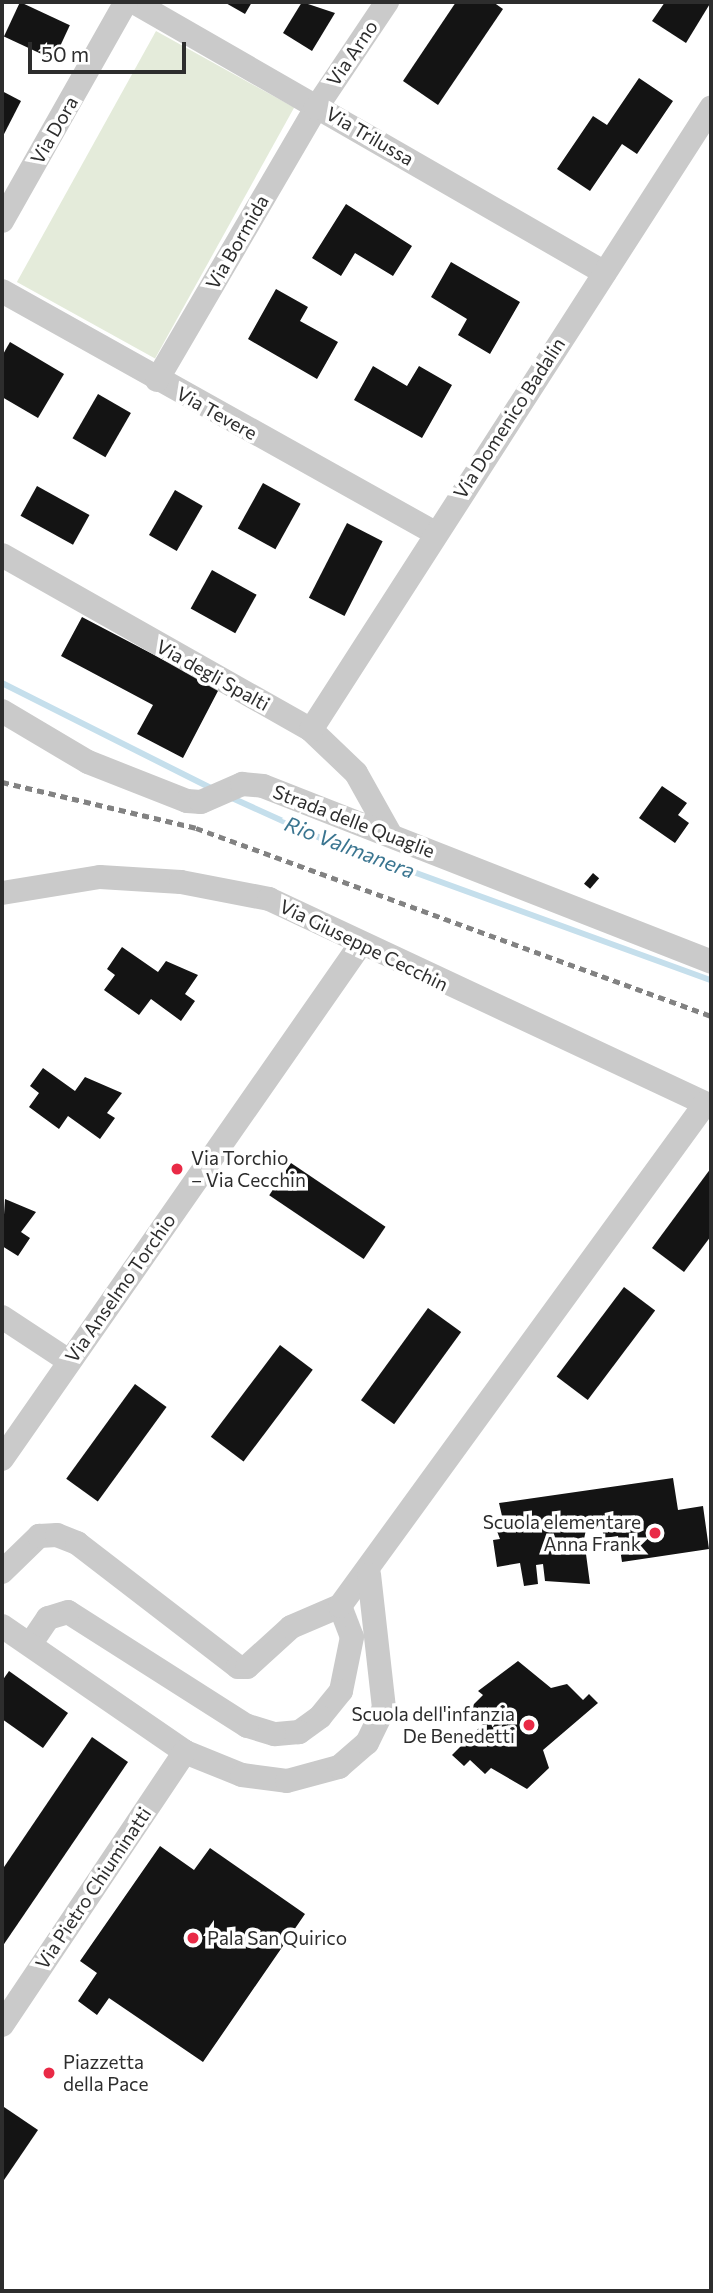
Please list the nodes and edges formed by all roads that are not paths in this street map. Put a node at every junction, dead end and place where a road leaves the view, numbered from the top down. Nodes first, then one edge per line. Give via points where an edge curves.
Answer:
1 (126, 2) edge
2 (134, 2) edge
3 (387, 2) edge
4 (318, 105) junction
5 (711, 108) edge
6 (2, 221) edge
7 (605, 273) junction
8 (2, 291) edge
9 (157, 380) junction
10 (434, 532) junction
11 (2, 555) edge
12 (2, 711) edge
13 (311, 730) junction
14 (389, 832) junction
15 (2, 893) edge
16 (360, 945) junction
17 (711, 962) edge
18 (708, 1105) edge
19 (2, 1317) edge
20 (69, 1361) junction
21 (2, 1459) edge
22 (2, 1572) edge
23 (369, 1575) junction
24 (340, 1606) junction
25 (2, 1626) edge
26 (30, 1645) junction
27 (185, 1752) junction
28 (2, 2025) edge

1 - 6 street, Via Dora
2 - 4 street, Via Trilussa
3 - 4 street, Via Arno
4 - 7 street, Via Trilussa
4 - 9 street, Via Bormida
5 - 7 street, Via Domenico Badalin
7 - 10 street, Via Domenico Badalin
8 - 9 street, Via Tevere
9 - 10 street, Via Tevere
10 - 13 street, Via Domenico Badalin
11 - 13 street, Via degli Spalti
12 - 14 street, Strada delle Quaglie via 88,762 201,802 242,784
13 - 14 street, Via degli Spalti via 356,773
14 - 17 street, Strada delle Quaglie
15 - 16 street, Via Giuseppe Cecchin via 100,877 181,882 269,899
16 - 18 street, Via Giuseppe Cecchin
16 - 20 street, Via Anselmo Torchio
18 - 23 street, Via Giuseppe Cecchin
19 - 20 street
20 - 21 street, Via Anselmo Torchio
22 - 24 street via 39,1536 77,1543 237,1667 247,1667 291,1627
23 - 24 street, Via Giuseppe Cecchin
23 - 27 street via 384,1708 367,1743 339,1767 287,1781 242,1775
24 - 26 street via 352,1637 351,1665 341,1691 299,1732 247,1726 68,1612 48,1618
25 - 26 street
26 - 27 street
27 - 28 street, Via Pietro Chiuminatti

